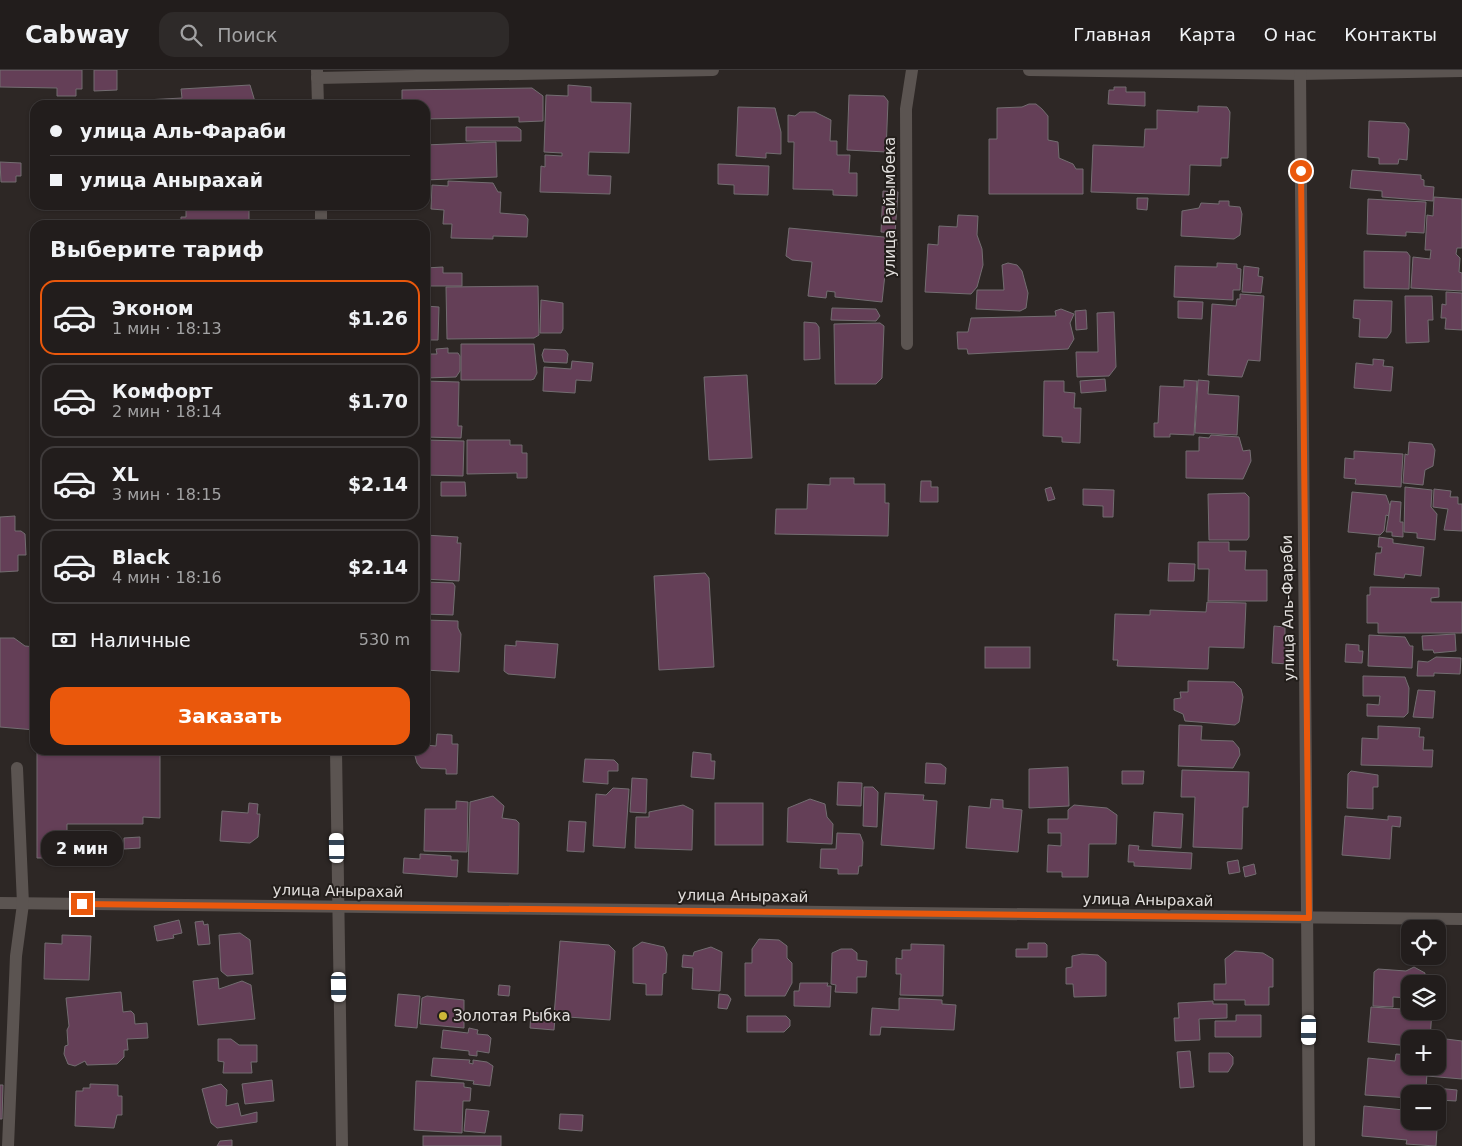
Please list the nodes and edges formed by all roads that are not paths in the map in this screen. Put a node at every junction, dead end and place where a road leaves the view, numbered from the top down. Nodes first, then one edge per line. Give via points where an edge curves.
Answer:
1 (713, 70) edge
2 (912, 70) edge
3 (1029, 70) edge
4 (1462, 71) edge
5 (1300, 72) edge
6 (317, 74) edge
7 (318, 100) edge
8 (907, 344) dead end
9 (336, 755) edge
10 (17, 768) dead end
11 (0, 904) edge
12 (23, 904) junction
13 (338, 908) junction
14 (1309, 918) junction
15 (1462, 919) edge
16 (8, 1146) edge
17 (342, 1146) edge
18 (1309, 1146) edge

1 - 6 street
2 - 8 street, улица Райымбека via 906,109
3 - 5 street
4 - 5 street
5 - 14 street, улица Аль-Фараби
6 - 7 street
9 - 13 street
10 - 12 street
11 - 12 street, улица Анырахай
12 - 13 street, улица Анырахай
12 - 16 street via 16,956
13 - 14 street, улица Анырахай
13 - 17 street
14 - 15 street, улица Анырахай
14 - 18 street, улица Аль-Фараби

